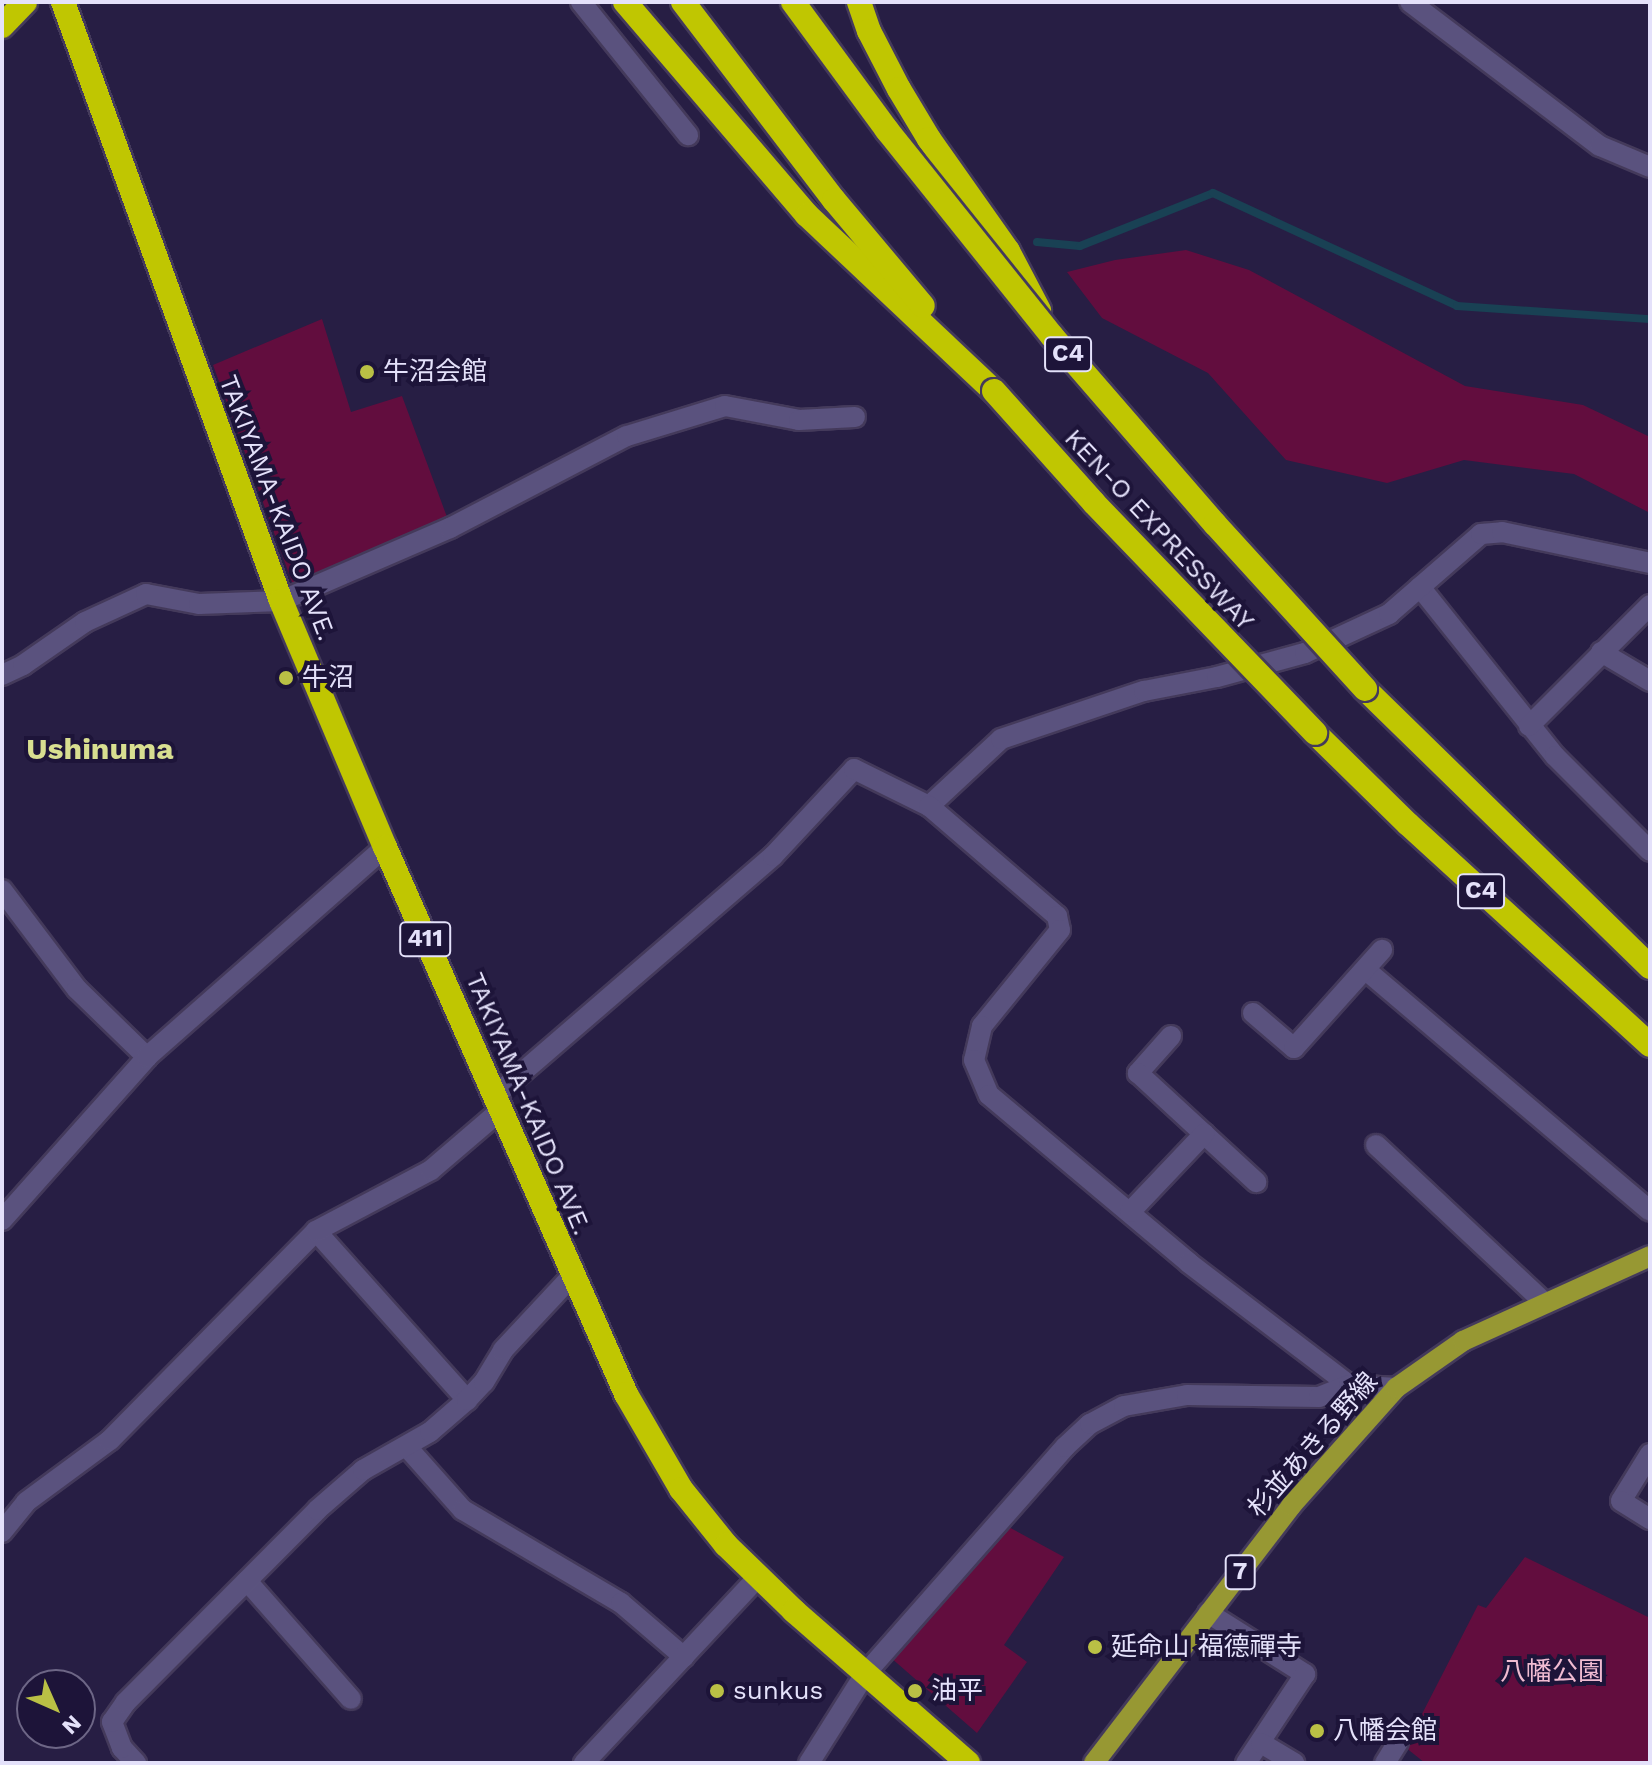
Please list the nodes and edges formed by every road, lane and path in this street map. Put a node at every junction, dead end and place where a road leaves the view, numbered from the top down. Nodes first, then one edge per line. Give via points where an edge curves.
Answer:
1 (25, 2) edge
2 (63, 2) edge
3 (581, 2) edge
4 (625, 2) edge
5 (683, 2) edge
6 (793, 2) edge
7 (859, 2) edge
8 (1410, 2) edge
9 (2, 26) edge
10 (688, 135) dead end
11 (1650, 167) edge
12 (1052, 336) junction
13 (994, 391) junction
14 (855, 417) dead end
15 (1650, 563) edge
16 (1420, 587) junction
17 (281, 601) junction
18 (1650, 605) edge
19 (1601, 652) junction
20 (2, 675) edge
21 (1650, 681) edge
22 (1529, 726) junction
23 (929, 806) junction
24 (385, 847) junction
25 (1650, 851) edge
26 (2, 890) edge
27 (1382, 950) dead end
28 (1650, 967) edge
29 (1366, 970) junction
30 (1253, 1013) dead end
31 (1171, 1036) dead end
32 (1650, 1045) edge
33 (147, 1057) junction
34 (498, 1103) junction
35 (1204, 1134) junction
36 (1376, 1145) dead end
37 (1256, 1182) dead end
38 (1650, 1211) edge
39 (1130, 1212) junction
40 (2, 1220) edge
41 (316, 1231) junction
42 (1650, 1256) edge
43 (572, 1276) junction
44 (1544, 1302) junction
45 (1349, 1385) junction
46 (1396, 1388) junction
47 (467, 1400) junction
48 (407, 1447) junction
49 (1650, 1454) edge
50 (1650, 1519) edge
51 (2, 1532) edge
52 (758, 1577) junction
53 (247, 1581) junction
54 (1208, 1613) junction
55 (684, 1657) junction
56 (865, 1674) junction
57 (351, 1699) dead end
58 (1398, 1742) dead end
59 (1261, 1743) junction
60 (136, 1763) edge
61 (584, 1763) edge
62 (809, 1763) edge
63 (968, 1763) edge
64 (1094, 1763) edge
65 (1246, 1763) edge
66 (1294, 1763) edge
67 (1385, 1763) edge

1 - 9 highway
2 - 17 highway, TAKIYAMA-KAIDO AVE. / 411
3 - 10 street
4 - 13 highway via 807,215
5 - 13 highway, KEN-O EXPRESSWAY / C4 via 834,200
6 - 12 highway, KEN-O EXPRESSWAY / C4, bridge via 887,130
7 - 12 highway, bridge via 899,89 1008,251
8 - 11 street via 1600,146
12 - 28 highway, KEN-O EXPRESSWAY / C4, bridge via 1365,689
13 - 32 highway, KEN-O EXPRESSWAY / C4, bridge via 1115,526 1315,733
14 - 17 street via 799,420 725,406 627,436 450,528
15 - 16 street via 1502,532 1481,534
16 - 22 street
16 - 23 street via 1389,614 1305,653 1144,691 1001,739
17 - 20 street via 199,604 146,594 85,622
17 - 24 highway, TAKIYAMA-KAIDO AVE. / 411
18 - 19 street
19 - 21 street
19 - 22 street
22 - 25 street
23 - 34 street via 854,769 773,856
23 - 39 street via 1057,916 1060,930 982,1026 974,1060 989,1095
24 - 33 street
24 - 34 highway, TAKIYAMA-KAIDO AVE. / 411
26 - 33 street via 77,989
27 - 29 street
29 - 30 street via 1294,1048
29 - 38 street
31 - 35 street via 1138,1073
33 - 40 street
34 - 41 street via 431,1170
34 - 43 highway, TAKIYAMA-KAIDO AVE. / 411
35 - 37 street
35 - 39 street
36 - 44 street
39 - 45 street
41 - 47 street
41 - 51 street via 110,1440 26,1502
42 - 44 main road, 杉並あきる野線 / 7
43 - 47 street via 503,1350
43 - 52 highway, TAKIYAMA-KAIDO AVE. / 411 via 652,1445 681,1489
44 - 46 main road, 杉並あきる野線 / 7 via 1437,1356
45 - 46 street
45 - 56 street via 1319,1397 1187,1395 1124,1406 1090,1424
46 - 54 main road, 杉並あきる野線 / 7 via 1328,1461
47 - 48 street
48 - 53 street via 363,1470
48 - 55 street via 463,1510 621,1603
49 - 50 street via 1621,1501
52 - 55 street
52 - 56 highway, TAKIYAMA-KAIDO AVE. / 411
53 - 57 street
53 - 60 street via 112,1722 122,1748
54 - 59 street via 1305,1674
54 - 64 main road, 杉並あきる野線 / 7
55 - 61 street
56 - 62 street
56 - 63 highway, TAKIYAMA-KAIDO AVE. / 411
58 - 67 street
59 - 65 street
59 - 66 street

